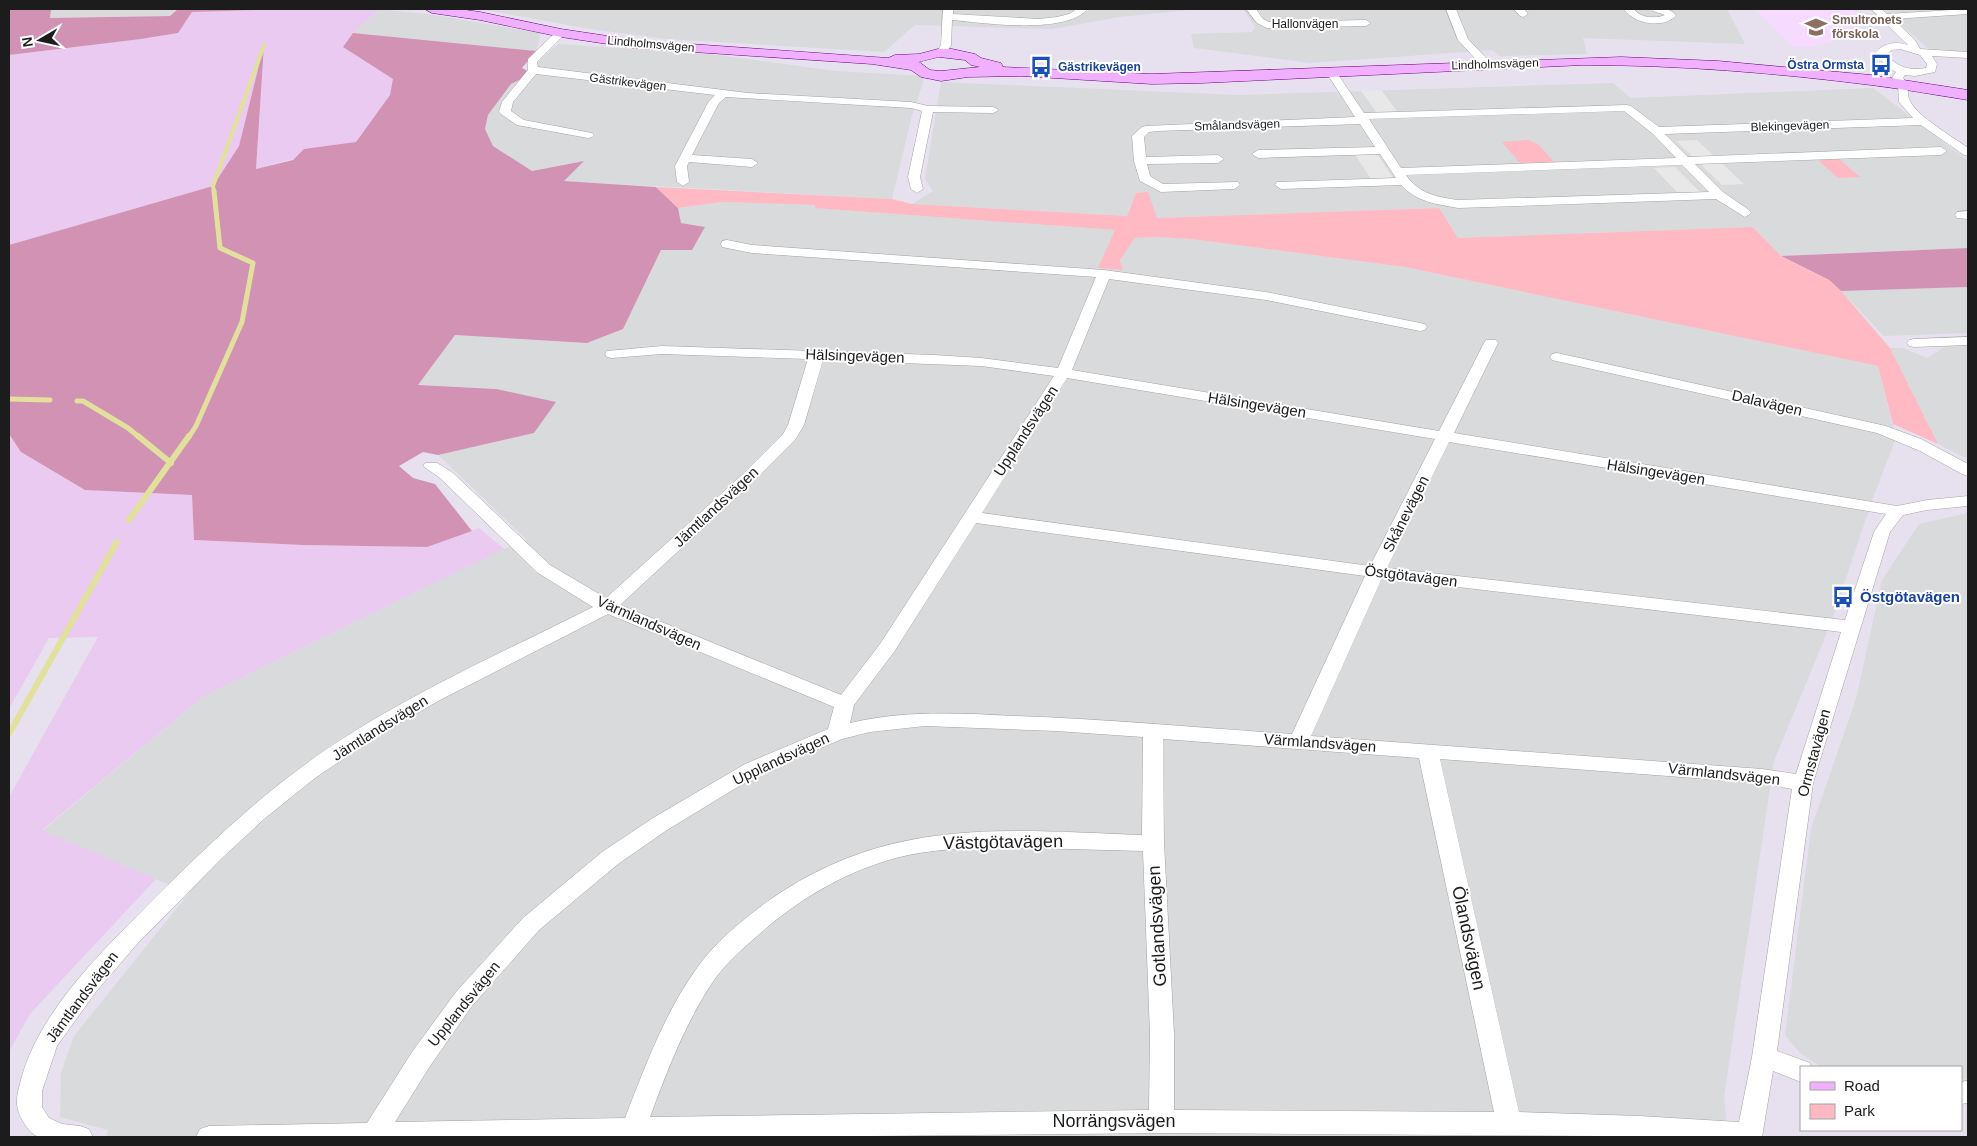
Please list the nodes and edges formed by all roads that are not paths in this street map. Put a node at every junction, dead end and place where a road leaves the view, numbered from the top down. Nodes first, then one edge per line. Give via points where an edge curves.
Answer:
1 (432, 9) edge
2 (1083, 9) edge
3 (1251, 9) edge
4 (1451, 9) edge
5 (1629, 9) edge
6 (1656, 9) edge
7 (1876, 9) edge
8 (1968, 11) edge
9 (948, 13) edge
10 (1886, 17) junction
11 (1366, 23) dead end
12 (561, 33) junction
13 (946, 50) junction
14 (1920, 51) junction
15 (1968, 55) edge
16 (917, 62) junction
17 (1486, 64) junction
18 (972, 67) junction
19 (533, 70) junction
20 (1331, 72) junction
21 (1902, 78) junction
22 (723, 94) junction
23 (1968, 95) edge
24 (928, 109) junction
25 (993, 110) dead end
26 (1363, 118) junction
27 (1925, 121) junction
28 (1656, 131) junction
29 (588, 135) dead end
30 (1384, 150) junction
31 (1941, 151) dead end
32 (1968, 153) edge
33 (1258, 154) dead end
34 (685, 158) junction
35 (1218, 158) dead end
36 (1140, 161) junction
37 (752, 162) dead end
38 (1686, 162) junction
39 (1401, 176) junction
40 (683, 182) dead end
41 (1281, 184) dead end
42 (1234, 185) dead end
43 (917, 189) dead end
44 (1719, 195) junction
45 (1745, 213) dead end
46 (728, 244) dead end
47 (1104, 274) junction
48 (1420, 327) dead end
49 (1968, 341) edge
50 (1491, 343) dead end
51 (1914, 343) dead end
52 (612, 354) dead end
53 (818, 355) junction
54 (1557, 357) dead end
55 (1063, 373) junction
56 (1445, 437) junction
57 (431, 466) dead end
58 (1968, 471) edge
59 (1968, 500) edge
60 (1897, 511) junction
61 (971, 517) junction
62 (1376, 572) junction
63 (607, 607) junction
64 (1851, 627) junction
65 (845, 704) junction
66 (1153, 732) junction
67 (837, 733) junction
68 (1298, 740) junction
69 (1428, 752) junction
70 (1803, 783) junction
71 (1153, 843) junction
72 (1764, 1057) junction
73 (1800, 1072) edge
74 (1161, 1121) junction
75 (1509, 1124) junction
76 (1084, 1129) edge
77 (633, 1130) junction
78 (373, 1135) junction
79 (1749, 1136) edge
80 (80, 1137) edge
81 (210, 1137) edge

1 - 12 main road, Lindholmsvägen
2 - 9 street via 1068,18 1019,22
3 - 11 street, Hallonvägen via 1267,25
4 - 17 street via 1463,40
5 - 6 street via 1633,15 1647,19 1671,16
7 - 10 street
8 - 10 street
9 - 13 street
10 - 14 street
12 - 16 main road, Lindholmsvägen via 634,44
12 - 19 street via 532,61
13 - 16 main road, Lindholmsvägen
13 - 18 main road, Lindholmsvägen via 965,55
14 - 15 street
14 - 21 street via 1932,64 1931,70
14 - 21 street via 1889,47 1880,53
16 - 18 main road, Lindholmsvägen via 921,72 933,75 949,76
17 - 20 main road, Lindholmsvägen
17 - 21 main road, Lindholmsvägen via 1583,61
18 - 20 main road, Lindholmsvägen via 1152,79
19 - 22 street, Gästrikevägen
19 - 29 street via 508,102 505,112 521,123
20 - 26 street
21 - 23 main road, Lindholmsvägen
21 - 27 street via 1906,104
22 - 24 street, Gästrikevägen via 911,105
22 - 34 street via 714,101
24 - 25 street, Gästrikevägen
24 - 43 street via 914,177
26 - 28 street via 1627,108
26 - 30 street
26 - 36 street, Smålandsvägen via 1146,129 1138,136
27 - 28 street, Blekingevägen
27 - 32 street
28 - 38 street
30 - 33 street
30 - 39 street
31 - 38 street
34 - 37 street
34 - 40 street
35 - 36 street
36 - 42 street, Smålandsvägen via 1144,178 1161,188
38 - 39 street
38 - 44 street
39 - 41 street
39 - 44 street via 1412,190 1426,199 1467,204
44 - 45 street
46 - 47 street via 752,249
47 - 48 street via 1266,296
47 - 55 street, Upplandsvägen
49 - 51 street
50 - 56 street, Skånevägen
52 - 53 street, Hälsingevägen via 662,350
53 - 55 street, Hälsingevägen via 982,362
53 - 63 street, Jämtlandsvägen via 796,425 789,437
54 - 58 street, Dalavägen via 1881,428 1929,448
55 - 56 street, Hälsingevägen
55 - 61 street, Upplandsvägen
56 - 60 street, Hälsingevägen
56 - 62 street, Skånevägen
57 - 63 street, Värmlandsvägen via 446,475 544,569
59 - 60 street
60 - 64 street, Ormstavägen via 1882,532
61 - 62 street, Östgötavägen
61 - 65 street, Upplandsvägen via 887,648
62 - 64 street, Östgötavägen
62 - 68 street, Skånevägen
63 - 65 street, Värmlandsvägen
63 - 80 street, Jämtlandsvägen via 375,728 308,773 257,813 207,859 129,938 87,986 47,1041 30,1091 29,1109 40,1126 61,1135
64 - 70 street, Ormstavägen
65 - 67 street, Upplandsvägen
66 - 67 street, Värmlandsvägen via 925,719 870,725
66 - 68 street, Värmlandsvägen
66 - 71 street, Gotlandsvägen
67 - 78 street, Upplandsvägen via 752,769 660,824 610,858 531,924 464,999
68 - 69 street, Värmlandsvägen
69 - 70 street, Värmlandsvägen via 1762,776
69 - 75 street, Ölandsvägen
70 - 72 street, Ormstavägen
71 - 74 street, Gotlandsvägen via 1162,1034
71 - 77 street, Västgötavägen via 990,839 940,842 859,862 821,880 786,900 747,931 705,974 666,1045
72 - 73 street
72 - 79 street, Ormstavägen
74 - 75 street, Norrängsvägen
74 - 76 street, Norrängsvägen
75 - 79 street, Norrängsvägen via 1687,1128
76 - 77 street, Norrängsvägen
77 - 78 street, Norrängsvägen
78 - 81 street, Norrängsvägen

